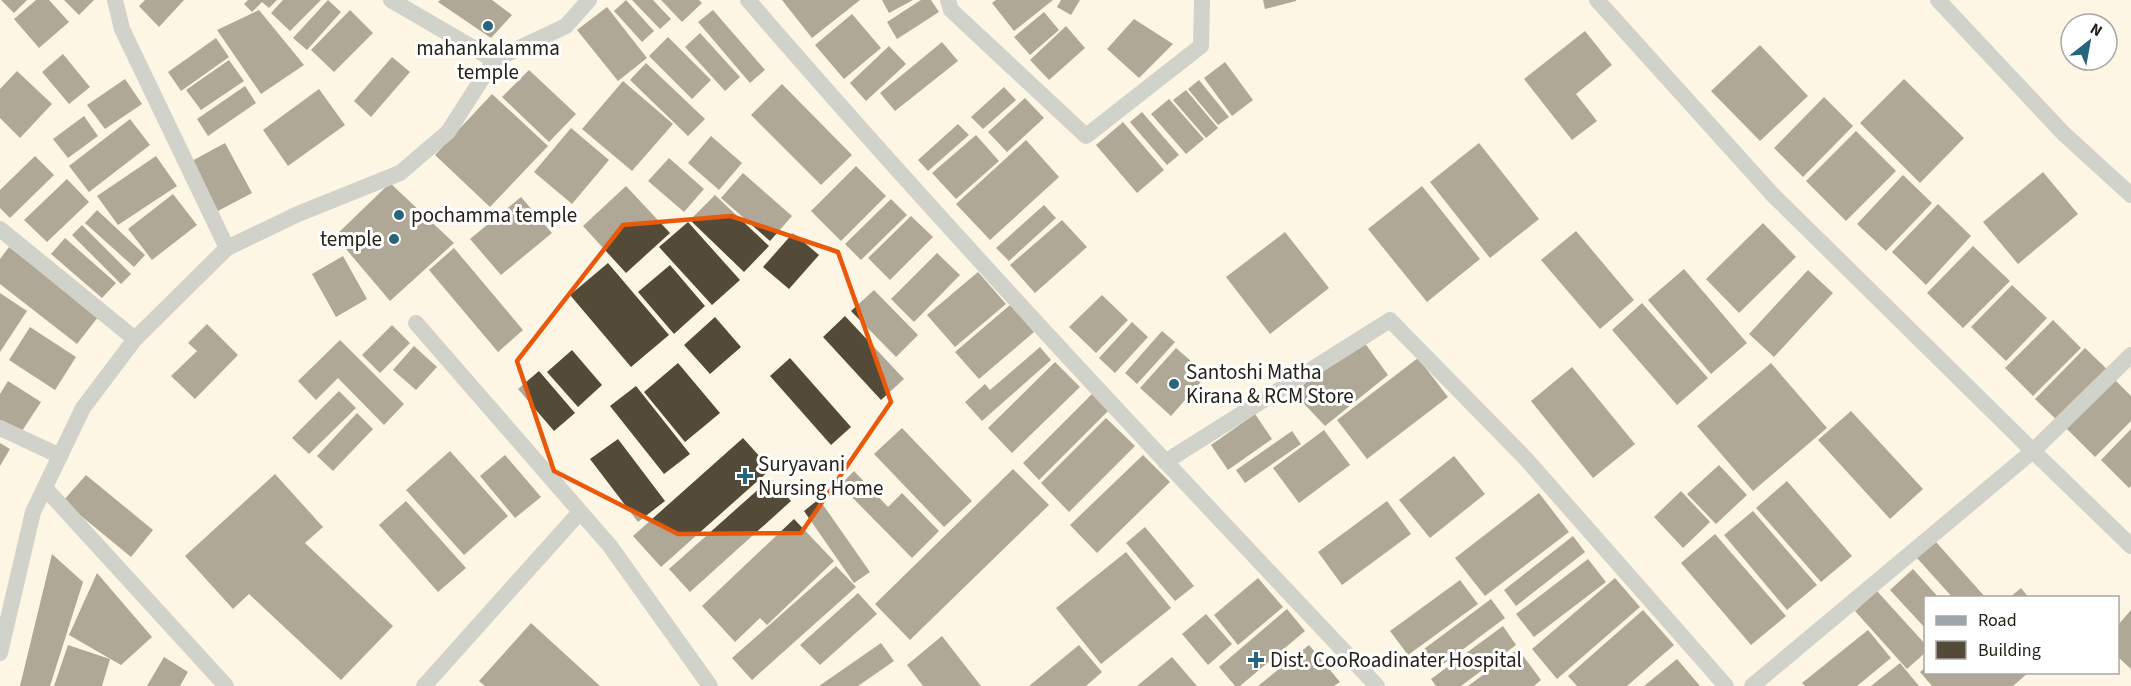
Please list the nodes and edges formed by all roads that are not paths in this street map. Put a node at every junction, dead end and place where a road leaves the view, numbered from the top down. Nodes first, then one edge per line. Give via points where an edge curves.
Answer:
1 (115, 0) edge
2 (391, 0) edge
3 (589, 0) edge
4 (748, 0) edge
5 (948, 0) edge
6 (1202, 0) edge
7 (1597, 0) edge
8 (1938, 0) edge
9 (494, 60) junction
10 (2131, 195) edge
11 (0, 229) edge
12 (227, 248) junction
13 (416, 323) dead end
14 (135, 339) junction
15 (2131, 355) edge
16 (0, 428) edge
17 (2033, 451) junction
18 (60, 456) junction
19 (1165, 462) junction
20 (45, 488) junction
21 (580, 512) junction
22 (2131, 546) edge
23 (0, 653) edge
24 (226, 686) edge
25 (424, 686) edge
26 (710, 686) edge
27 (1377, 686) edge
28 (1726, 686) edge
29 (1752, 686) edge

1 - 12 street via 122,29
2 - 9 street
3 - 9 street via 566,26
4 - 19 street via 853,122
5 - 6 street via 951,10 1086,136 1201,46
7 - 17 street via 1772,194
8 - 10 street via 2063,134
9 - 12 street via 448,132 400,173
11 - 14 street
12 - 14 street
13 - 21 street
14 - 18 street via 83,408
15 - 17 street
16 - 18 street
17 - 22 street
17 - 29 street
18 - 20 street
19 - 27 street
19 - 28 street via 1390,320 1526,459
20 - 23 street via 33,512
20 - 24 street
21 - 25 street
21 - 26 street via 610,546

